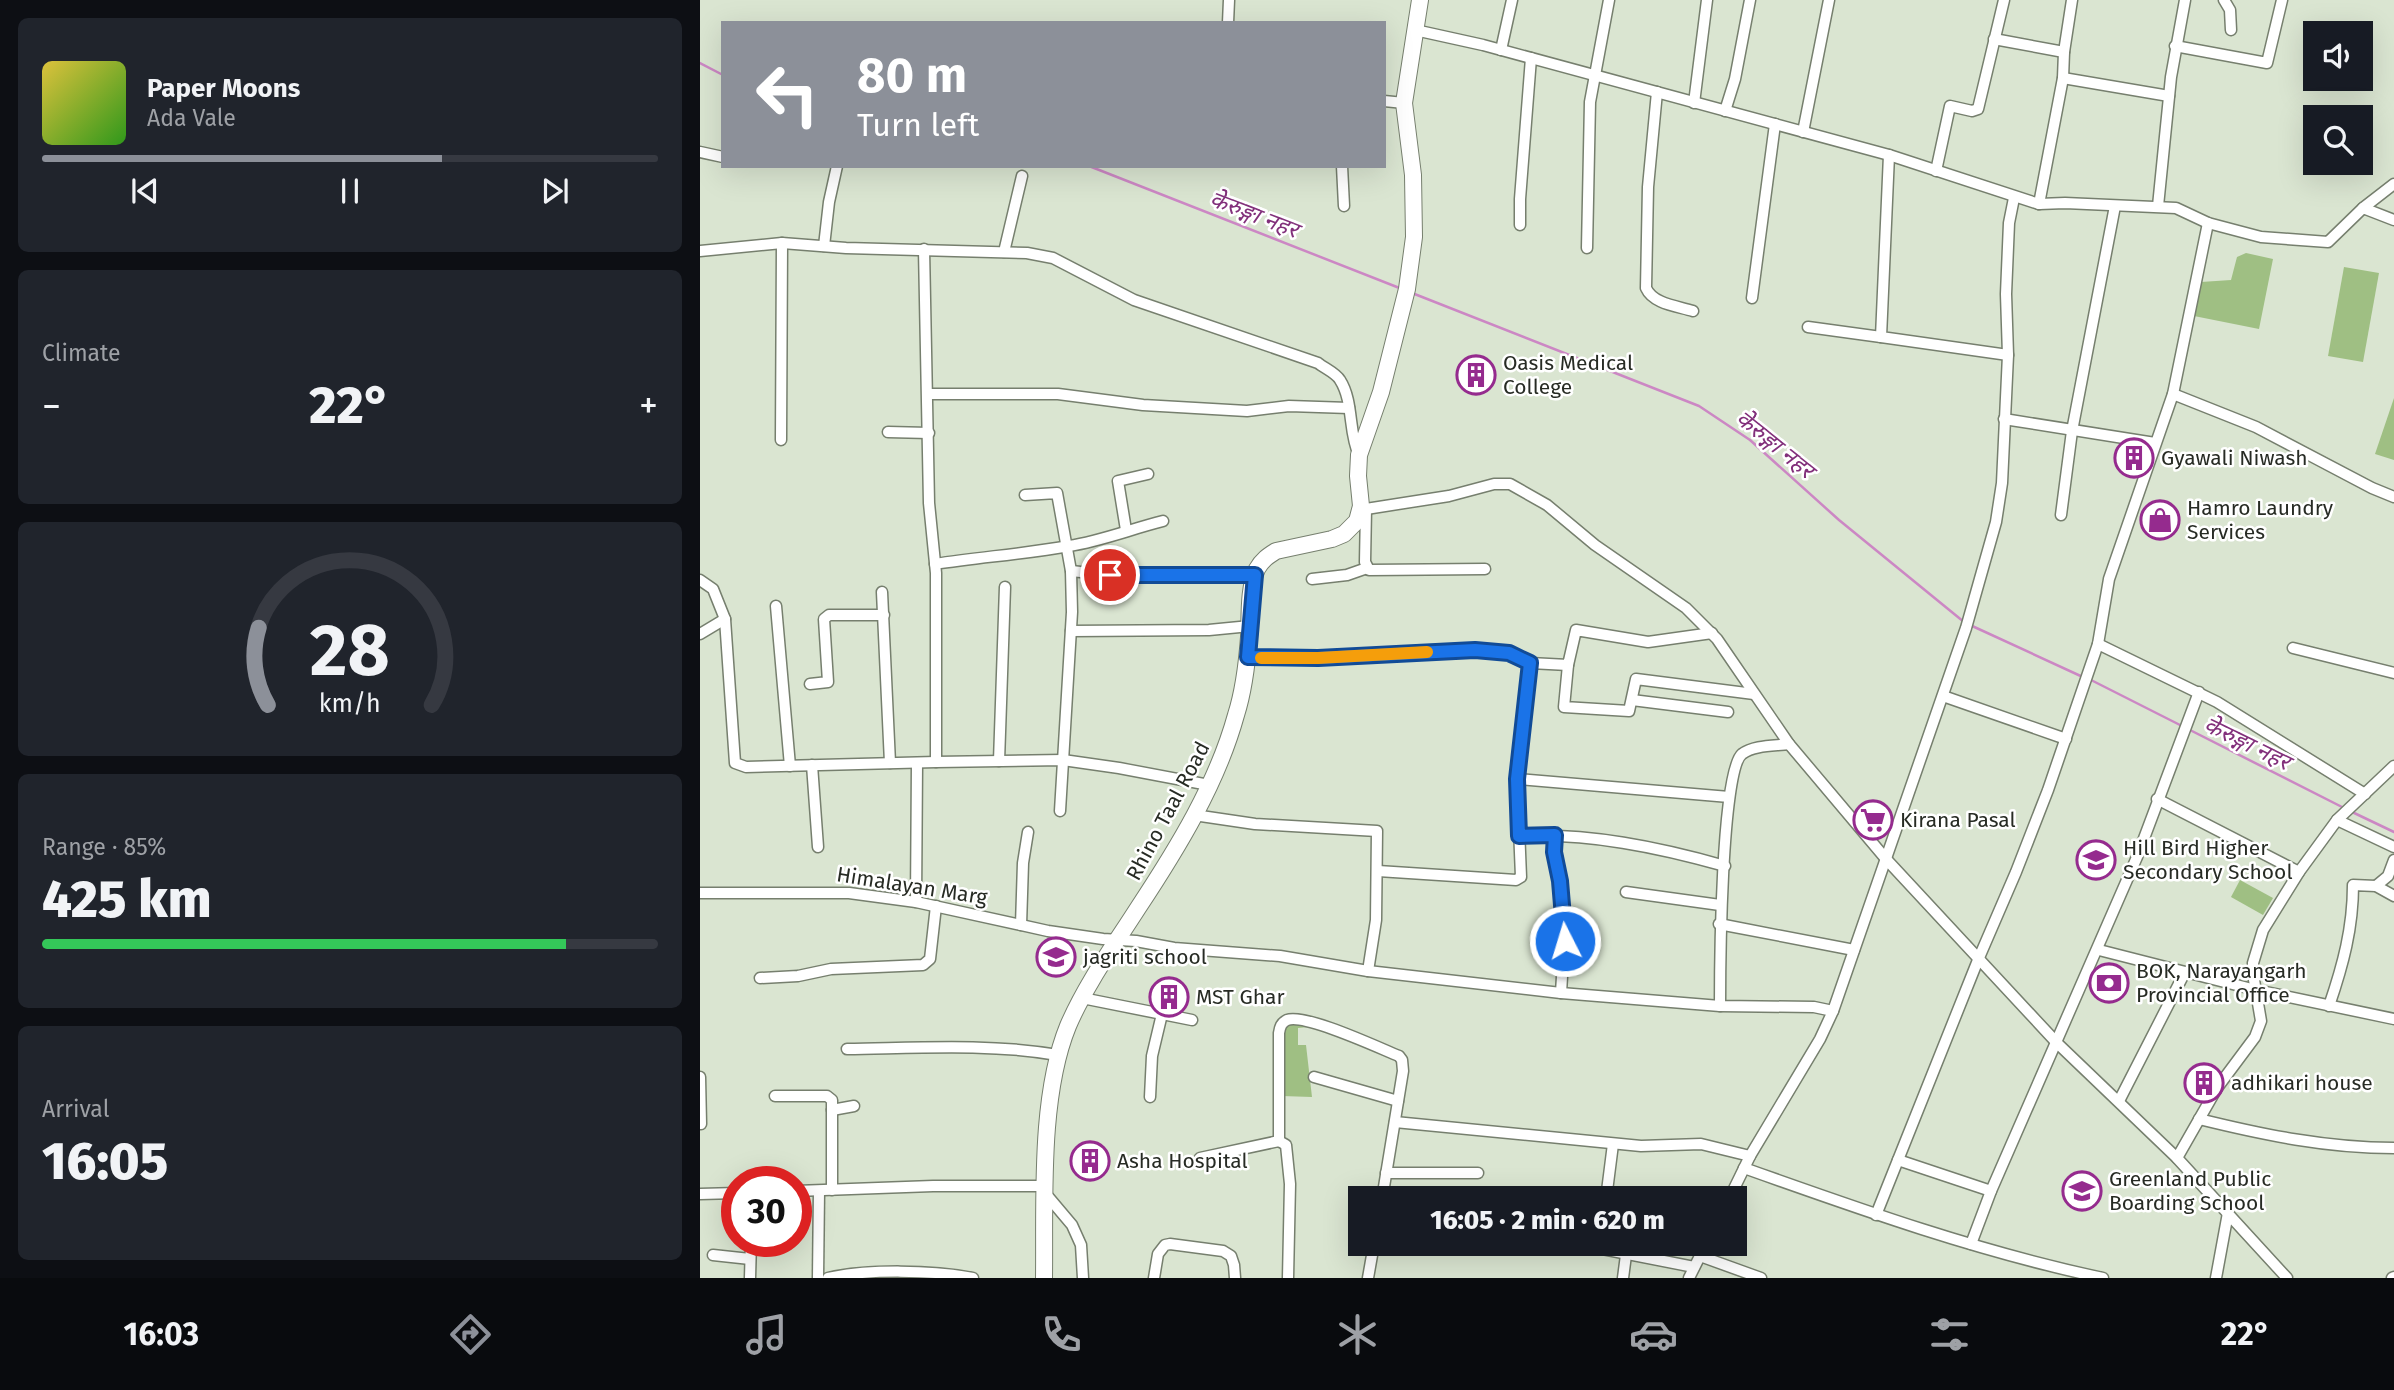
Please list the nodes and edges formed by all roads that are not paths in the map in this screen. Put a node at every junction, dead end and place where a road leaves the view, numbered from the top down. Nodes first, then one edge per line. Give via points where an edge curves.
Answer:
1 (1229, 0) edge
2 (1420, 0) edge
3 (1512, 0) edge
4 (1609, 0) edge
5 (1707, 0) edge
6 (1750, 0) edge
7 (1829, 0) edge
8 (2004, 0) edge
9 (2072, 0) edge
10 (2185, 0) edge
11 (2224, 0) edge
12 (2282, 0) edge
13 (1228, 21) edge
14 (1415, 30) junction
15 (2231, 30) dead end
16 (1994, 39) junction
17 (2175, 47) junction
18 (1501, 50) junction
19 (2064, 52) junction
20 (1531, 58) junction
21 (1594, 76) junction
22 (2063, 78) junction
23 (1657, 92) junction
24 (2169, 96) junction
25 (1386, 101) edge
26 (1404, 103) junction
27 (1694, 103) junction
28 (1725, 111) junction
29 (1775, 124) junction
30 (1803, 132) junction
31 (700, 152) edge
32 (1889, 155) junction
33 (721, 157) edge
34 (837, 168) edge
35 (1342, 168) edge
36 (1936, 171) junction
37 (1021, 176) dead end
38 (2394, 184) edge
39 (2014, 198) junction
40 (2039, 205) junction
41 (1344, 206) dead end
42 (2115, 206) junction
43 (2158, 206) junction
44 (2362, 208) junction
45 (2394, 220) edge
46 (2208, 223) junction
47 (1520, 225) dead end
48 (782, 243) junction
49 (824, 246) junction
50 (1587, 248) dead end
51 (924, 249) junction
52 (700, 251) edge
53 (1004, 252) junction
54 (1752, 298) dead end
55 (1693, 311) dead end
56 (1808, 327) dead end
57 (1881, 337) junction
58 (2008, 355) junction
59 (928, 394) junction
60 (2173, 394) junction
61 (1349, 408) junction
62 (2004, 419) junction
63 (2072, 431) junction
64 (888, 432) dead end
65 (929, 433) junction
66 (781, 440) dead end
67 (2155, 443) junction
68 (1359, 455) junction
69 (1148, 474) dead end
70 (1025, 495) dead end
71 (2394, 497) edge
72 (1364, 508) junction
73 (2061, 515) dead end
74 (1163, 521) dead end
75 (1126, 530) junction
76 (1068, 547) junction
77 (935, 564) junction
78 (1367, 568) junction
79 (1485, 569) dead end
80 (1071, 571) junction
81 (1255, 575) junction
82 (1312, 579) dead end
83 (700, 580) edge
84 (1005, 587) dead end
85 (882, 592) dead end
86 (776, 606) dead end
87 (884, 615) junction
88 (725, 619) junction
89 (1250, 626) junction
90 (1071, 631) junction
91 (1712, 633) junction
92 (700, 634) edge
93 (2098, 644) junction
94 (2293, 648) dead end
95 (1248, 657) junction
96 (1530, 663) junction
97 (1568, 665) junction
98 (2394, 673) edge
99 (810, 684) dead end
100 (2199, 692) junction
101 (1754, 694) junction
102 (1943, 696) junction
103 (1632, 700) junction
104 (1728, 712) dead end
105 (2066, 739) junction
106 (1789, 744) junction
107 (1063, 760) junction
108 (999, 761) junction
109 (936, 762) junction
110 (890, 763) junction
111 (917, 763) junction
112 (812, 765) junction
113 (790, 766) junction
114 (2394, 766) edge
115 (1517, 779) junction
116 (1209, 785) junction
117 (2365, 794) junction
118 (1729, 797) junction
119 (2157, 799) junction
120 (1060, 811) dead end
121 (1194, 815) junction
122 (2339, 818) junction
123 (1028, 832) dead end
124 (1555, 835) junction
125 (1519, 836) junction
126 (818, 847) dead end
127 (2394, 847) edge
128 (1885, 859) junction
129 (2394, 860) edge
130 (1725, 866) junction
131 (1378, 871) junction
132 (2299, 872) junction
133 (2376, 886) junction
134 (1626, 892) dead end
135 (700, 893) edge
136 (2394, 896) edge
137 (916, 902) junction
138 (1720, 905) junction
139 (936, 906) junction
140 (1719, 924) junction
141 (1021, 925) junction
142 (1116, 940) junction
143 (1854, 950) junction
144 (2099, 950) junction
145 (1978, 960) junction
146 (1368, 971) junction
147 (2185, 972) junction
148 (760, 978) dead end
149 (2256, 990) junction
150 (1561, 993) junction
151 (1082, 998) junction
152 (1720, 1006) junction
153 (2329, 1006) junction
154 (1833, 1011) junction
155 (1162, 1014) junction
156 (2394, 1019) edge
157 (1192, 1020) dead end
158 (2057, 1043) junction
159 (847, 1049) dead end
160 (1059, 1055) junction
161 (700, 1077) edge
162 (1314, 1077) dead end
163 (775, 1096) dead end
164 (1150, 1097) dead end
165 (1398, 1101) junction
166 (2119, 1101) junction
167 (854, 1106) dead end
168 (832, 1110) junction
169 (2199, 1119) junction
170 (1395, 1122) junction
171 (701, 1124) edge
172 (1279, 1141) junction
173 (1613, 1144) junction
174 (2394, 1148) edge
175 (1750, 1156) junction
176 (1200, 1158) dead end
177 (2178, 1158) junction
178 (1898, 1160) junction
179 (1744, 1168) junction
180 (1386, 1173) junction
181 (1478, 1173) dead end
182 (1384, 1186) edge
183 (1608, 1186) edge
184 (1735, 1186) edge
185 (1046, 1189) junction
186 (832, 1190) junction
187 (812, 1191) edge
188 (818, 1191) junction
189 (1991, 1191) junction
190 (700, 1194) edge
191 (721, 1194) edge
192 (2228, 1213) junction
193 (1876, 1215) junction
194 (1971, 1244) junction
195 (713, 1255) dead end
196 (1372, 1256) edge
197 (1626, 1256) edge
198 (1630, 1256) edge
199 (1700, 1256) joint
200 (750, 1258) joint
201 (2040, 1265) junction
202 (1691, 1273) edge
203 (750, 1278) edge
204 (818, 1278) edge
205 (828, 1278) edge
206 (968, 1278) edge
207 (1044, 1278) edge
208 (1083, 1278) edge
209 (1154, 1278) edge
210 (1235, 1278) edge
211 (1288, 1278) edge
212 (1368, 1278) edge
213 (1623, 1278) edge
214 (1761, 1278) edge
215 (2037, 1278) edge
216 (2103, 1278) edge
217 (2216, 1278) edge
218 (2287, 1278) edge

1 - 13 street
2 - 14 street
3 - 18 street
4 - 21 street
5 - 27 street
6 - 28 street
7 - 30 street
8 - 16 street
9 - 19 street
10 - 17 street
11 - 15 street via 2230,10
12 - 17 street via 2267,63
14 - 18 street
14 - 26 street
16 - 19 street
16 - 36 street via 1978,109 1950,106
17 - 24 street
18 - 20 street
19 - 22 street
20 - 21 street
20 - 47 street
21 - 23 street
21 - 50 street
22 - 24 street
22 - 40 street
23 - 27 street
23 - 55 street via 1648,187 1646,288 1654,300
24 - 43 street
25 - 26 street
26 - 68 street via 1415,202 1414,237 1407,289 1381,392
27 - 28 street
28 - 29 street
29 - 30 street
29 - 54 street
30 - 32 street
31 - 33 street
32 - 36 street
32 - 57 street
34 - 49 street
35 - 41 street
36 - 39 street
37 - 53 street
38 - 44 street
39 - 40 street
39 - 58 street via 2006,294
40 - 42 street
42 - 43 street
42 - 63 street
43 - 46 street via 2176,208
44 - 45 street
44 - 46 street via 2328,242 2261,237
46 - 60 street
48 - 49 street
48 - 52 street
48 - 66 street
49 - 51 street
51 - 53 street
51 - 59 street
53 - 61 street via 1053,258 1134,300 1318,363 1339,379
56 - 57 street
57 - 58 street
58 - 62 street
59 - 61 street via 1058,394 1247,411 1289,406
59 - 65 street
60 - 67 street
60 - 71 street via 2256,426
61 - 68 street
62 - 63 street
62 - 102 street via 2001,500 1992,541
63 - 67 street
63 - 73 street
64 - 65 street
65 - 77 street
67 - 93 street via 2109,579
68 - 72 street
69 - 75 street via 1118,481
70 - 76 street via 1057,493
72 - 78 street
72 - 81 street via 1344,534 1276,551
72 - 91 street via 1510,484 1547,505 1604,552 1686,608
74 - 75 street
75 - 76 street
76 - 77 street
76 - 80 street
77 - 109 street
78 - 79 street
78 - 82 street
80 - 81 street
80 - 90 street
81 - 89 street, Rhino Taal Road
83 - 88 street via 712,589
84 - 108 street
85 - 87 street
86 - 113 street
87 - 99 street via 829,615 824,619 828,682
87 - 110 street
88 - 92 street
88 - 113 street via 735,763
89 - 90 street
89 - 95 street, Rhino Taal Road
90 - 107 street
91 - 97 street via 1648,642 1576,630
91 - 101 street
93 - 100 street
93 - 105 street
94 - 98 street
95 - 96 street via 1475,650 1509,653
95 - 116 street, Rhino Taal Road via 1232,732
96 - 97 street
96 - 115 street
97 - 103 street via 1564,707 1629,711
100 - 117 street
100 - 119 street
101 - 103 street via 1636,679
101 - 106 street
102 - 105 street
102 - 128 street
103 - 104 street
105 - 145 street
106 - 118 street via 1740,755
106 - 128 street
107 - 108 street
107 - 116 street
107 - 120 street
108 - 109 street
109 - 111 street
110 - 111 street
110 - 112 street
111 - 137 street
112 - 113 street
112 - 126 street
114 - 117 street
115 - 118 street
115 - 125 street
116 - 121 street, Rhino Taal Road
117 - 122 street
118 - 130 street
119 - 132 street
119 - 144 street
121 - 131 street via 1255,824 1377,831
121 - 142 street, Rhino Taal Road
122 - 127 street
122 - 132 street
123 - 141 street
124 - 125 street
124 - 130 street via 1601,838
124 - 150 street via 1565,941
125 - 131 street via 1521,877 1516,880
128 - 143 street
128 - 145 street
129 - 133 street via 2388,876
130 - 138 street
131 - 146 street
132 - 149 street via 2255,950
133 - 136 street
133 - 153 street via 2353,885 2349,940
134 - 138 street
135 - 137 street, Himalayan Marg via 849,893
137 - 139 street, Himalayan Marg
138 - 140 street
139 - 141 street, Himalayan Marg
139 - 148 street via 930,959 923,965
140 - 143 street
140 - 152 street
141 - 142 street, Himalayan Marg
142 - 146 street, Himalayan Marg via 1280,956
142 - 151 street, Rhino Taal Road
143 - 154 street
144 - 147 street
144 - 158 street
145 - 158 street
145 - 178 street
146 - 150 street, Himalayan Marg
147 - 149 street
147 - 166 street
149 - 153 street
149 - 169 street via 2260,1021 2255,1037
150 - 152 street, Himalayan Marg
151 - 155 street
151 - 160 street, Rhino Taal Road
152 - 154 street, Himalayan Marg
153 - 156 street
154 - 175 street
155 - 157 street
155 - 164 street via 1152,1056
158 - 166 street
158 - 189 street
159 - 160 street via 982,1048
160 - 185 street, Rhino Taal Road via 1050,1103
161 - 171 street
162 - 165 street
163 - 168 street via 827,1096
165 - 170 street
165 - 172 street via 1403,1071 1399,1056 1318,1024 1289,1019 1279,1034
166 - 177 street
167 - 168 street
168 - 186 street
169 - 174 street via 2280,1138
169 - 177 street
170 - 173 street
170 - 180 street
172 - 176 street
172 - 211 street via 1286,1145 1289,1163
173 - 175 street via 1701,1144
173 - 183 street
175 - 179 street
177 - 192 street
178 - 189 street
178 - 193 street
179 - 184 street
179 - 193 street
180 - 181 street
180 - 182 street
185 - 186 street via 933,1186
185 - 207 street, Rhino Taal Road
185 - 208 street via 1081,1245
186 - 188 street
187 - 188 street
188 - 204 street
189 - 194 street
190 - 191 street
192 - 217 street
192 - 218 street
193 - 194 street
194 - 201 street
195 - 200 street
196 - 212 street
197 - 213 street
198 - 202 street
199 - 202 street
199 - 214 street
200 - 203 street
201 - 215 street
201 - 216 street
205 - 206 street via 880,1272
209 - 210 street via 1158,1254 1170,1244 1223,1251 1231,1256

